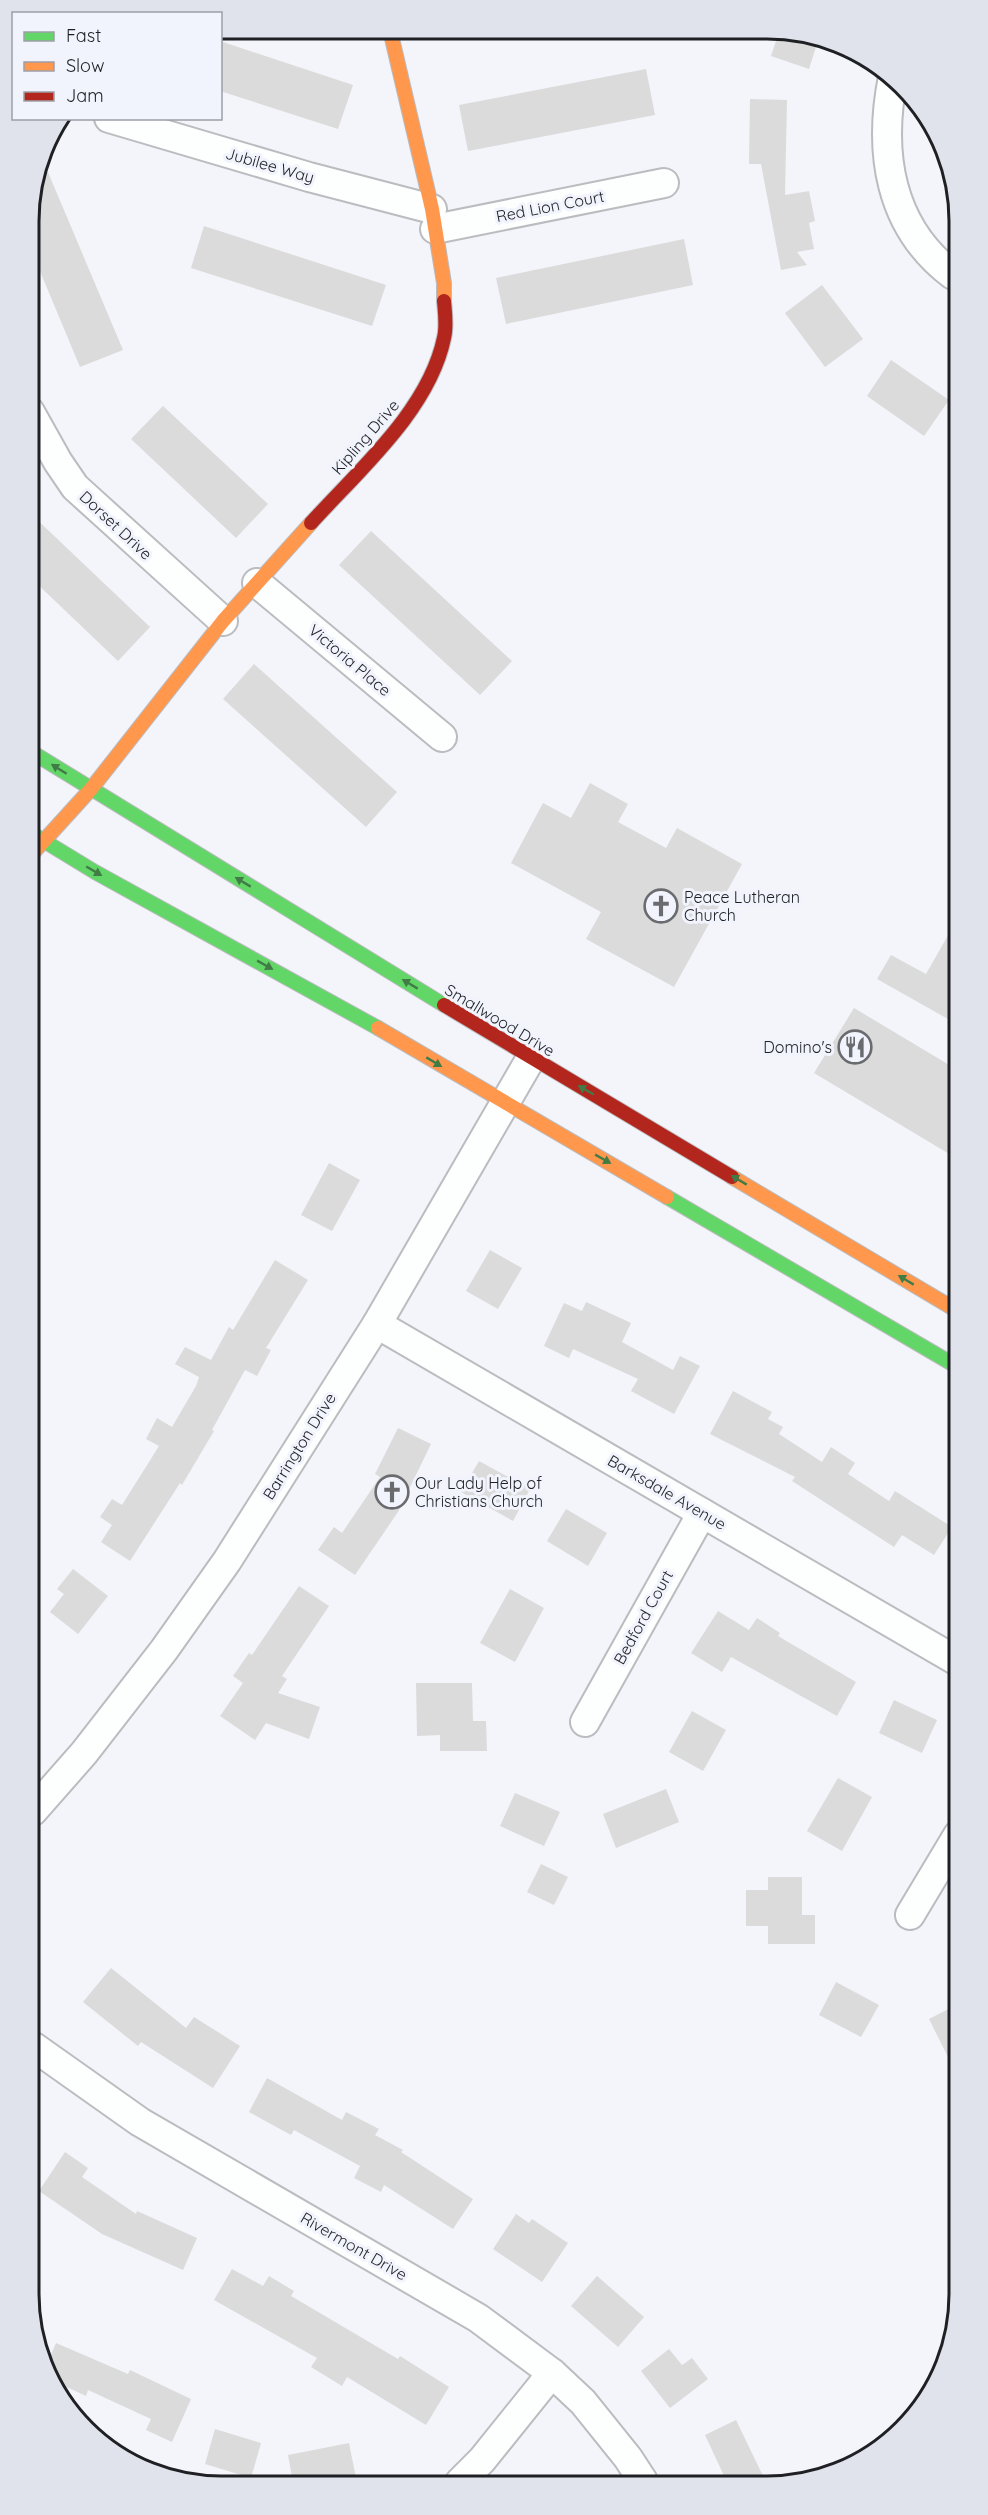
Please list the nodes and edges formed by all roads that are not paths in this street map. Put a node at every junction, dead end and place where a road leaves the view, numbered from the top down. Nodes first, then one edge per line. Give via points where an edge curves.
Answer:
1 (392, 39) edge
2 (891, 88) edge
3 (116, 120) edge
4 (664, 183) dead end
5 (433, 219) junction
6 (949, 272) edge
7 (39, 429) edge
8 (257, 583) junction
9 (223, 621) junction
10 (442, 737) dead end
11 (39, 757) edge
12 (91, 789) junction
13 (39, 838) edge
14 (44, 841) junction
15 (39, 846) edge
16 (531, 1058) junction
17 (505, 1104) junction
18 (949, 1306) edge
19 (377, 1324) junction
20 (949, 1361) edge
21 (702, 1513) junction
22 (949, 1655) edge
23 (585, 1722) dead end
24 (39, 1804) edge
25 (949, 1850) edge
26 (910, 1915) dead end
27 (39, 2051) edge
28 (552, 2373) junction
29 (466, 2476) edge
30 (640, 2476) edge

1 - 5 main road, Kipling Drive
2 - 6 street via 886,110 886,148 891,179 902,212 918,240
3 - 5 street, Jubilee Way via 309,177
4 - 5 street, Red Lion Court
5 - 8 main road, Kipling Drive via 446,315 438,361 426,386 408,416
7 - 9 street, Dorset Drive via 75,488
8 - 9 main road, Kipling Drive
8 - 10 street, Victoria Place
9 - 12 main road, Kipling Drive
12 -> 11 main road, Smallwood Drive
12 - 14 main road, Kipling Drive
16 -> 12 main road, Smallwood Drive
13 - 14 main road
14 - 15 main road, Kipling Drive
14 -> 17 main road via 333,1002
16 - 17 street, Barrington Drive
18 -> 16 main road, Smallwood Drive
17 - 19 street, Barrington Drive
17 -> 20 main road
19 - 21 street, Barksdale Avenue
19 - 24 street, Barrington Drive via 227,1561 84,1753
21 - 22 street, Barksdale Avenue
21 - 23 street, Bedford Court
25 - 26 street
27 - 28 street, Rivermont Drive via 140,2122 478,2318
28 - 29 street
28 - 30 street, Rivermont Drive via 583,2402

